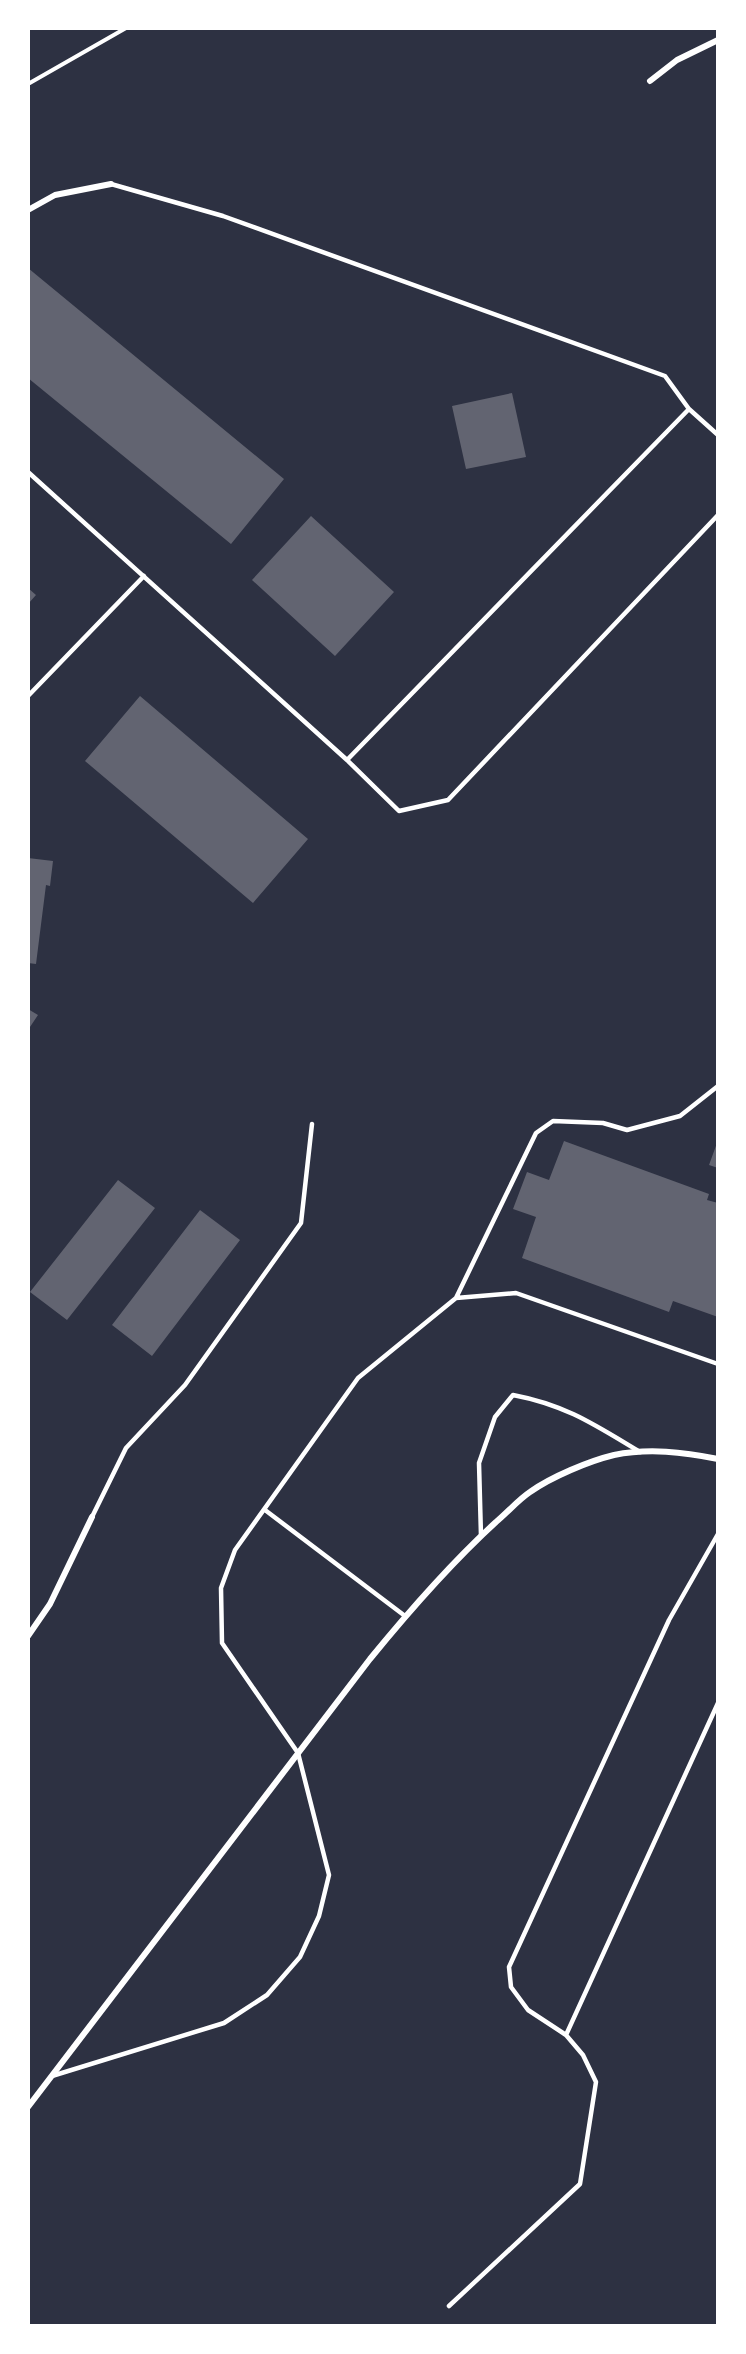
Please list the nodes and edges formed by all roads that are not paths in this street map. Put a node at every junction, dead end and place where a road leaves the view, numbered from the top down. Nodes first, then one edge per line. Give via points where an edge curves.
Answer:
1 (717, 40) edge
2 (650, 81) dead end
3 (111, 184) joint
4 (28, 210) edge
5 (689, 409) junction
6 (717, 435) edge
7 (28, 472) edge
8 (717, 515) edge
9 (144, 576) junction
10 (28, 696) edge
11 (347, 760) junction
12 (717, 1086) edge
13 (312, 1124) dead end
14 (456, 1298) junction
15 (717, 1364) edge
16 (640, 1452) junction
17 (717, 1459) edge
18 (265, 1510) junction
19 (92, 1517) joint
20 (717, 1534) edge
21 (481, 1536) junction
22 (405, 1616) junction
23 (28, 1636) edge
24 (717, 1703) edge
25 (298, 1753) junction
26 (566, 2035) junction
27 (52, 2076) junction
28 (28, 2107) edge
29 (449, 2306) dead end

1 - 2 street via 677,60
3 - 4 street via 55,195
3 - 5 lane via 223,216 665,376
5 - 6 lane
5 - 11 lane
7 - 9 lane
8 - 11 lane via 448,800 399,811
9 - 10 lane
9 - 11 lane
12 - 14 lane via 680,1116 627,1130 603,1123 552,1121 536,1133
13 - 19 lane via 302,1222 185,1385 126,1448
14 - 15 lane via 516,1293
14 - 18 lane via 358,1378
16 - 17 street via 678,1452
16 - 21 street via 612,1456 562,1474 530,1492
16 - 21 lane via 574,1413 513,1395 495,1417 478,1463
18 - 22 lane
18 - 25 lane via 235,1550 221,1587 222,1643
19 - 23 street via 51,1604
20 - 26 lane via 669,1620 509,1967 512,1987 528,2010
21 - 22 street
22 - 25 street
24 - 26 lane
25 - 27 street
25 - 27 lane via 329,1875 319,1916 300,1957 267,1995 224,2022
26 - 29 lane via 584,2055 596,2082 580,2184
27 - 28 street

